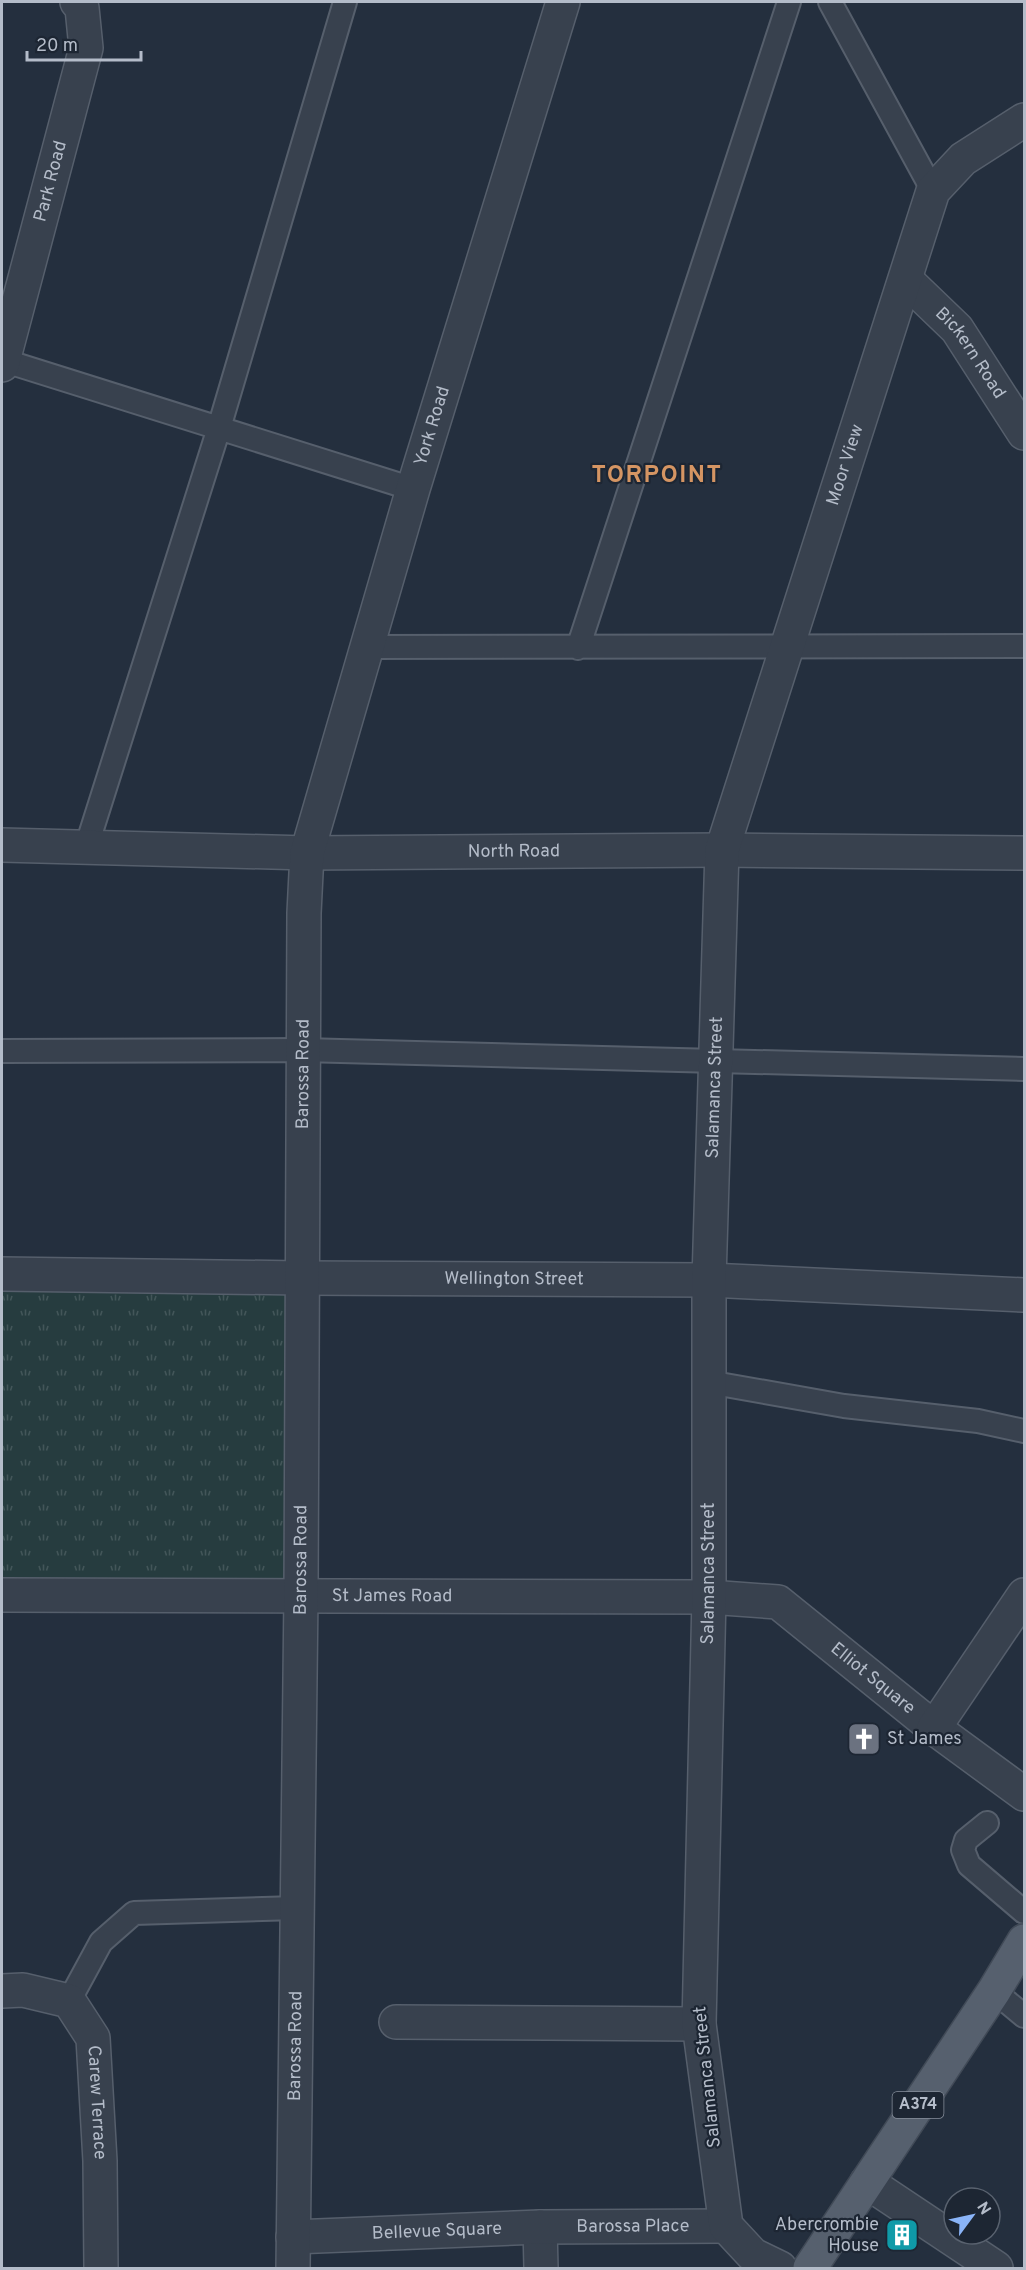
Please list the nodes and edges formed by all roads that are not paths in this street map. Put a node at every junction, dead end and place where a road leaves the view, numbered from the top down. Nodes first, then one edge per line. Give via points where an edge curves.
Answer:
1 (77, 2) edge
2 (345, 2) edge
3 (563, 2) edge
4 (789, 2) edge
5 (830, 2) edge
6 (1024, 120) edge
7 (933, 191) junction
8 (906, 280) junction
9 (2, 362) edge
10 (219, 428) junction
11 (1024, 433) edge
12 (413, 489) junction
13 (1024, 646) edge
14 (367, 647) junction
15 (578, 648) junction
16 (787, 648) junction
17 (2, 845) edge
18 (86, 848) junction
19 (722, 850) junction
20 (307, 853) junction
21 (1024, 853) edge
22 (303, 1050) junction
23 (2, 1051) edge
24 (715, 1061) junction
25 (1024, 1069) edge
26 (2, 1274) edge
27 (301, 1278) junction
28 (709, 1280) junction
29 (1024, 1294) edge
30 (708, 1382) junction
31 (1024, 1431) edge
32 (301, 1594) junction
33 (2, 1595) edge
34 (1024, 1595) edge
35 (709, 1597) junction
36 (934, 1728) junction
37 (1024, 1794) edge
38 (987, 1823) dead end
39 (297, 1908) junction
40 (1024, 1912) edge
41 (1024, 1941) edge
42 (2, 1991) edge
43 (994, 1991) junction
44 (69, 2001) junction
45 (1024, 2016) edge
46 (396, 2022) dead end
47 (699, 2024) junction
48 (867, 2182) junction
49 (726, 2226) junction
50 (540, 2227) junction
51 (293, 2253) edge
52 (101, 2268) edge
53 (541, 2268) edge
54 (780, 2268) edge
55 (810, 2268) edge
56 (996, 2268) edge

1 - 9 street, Park Road via 82,8 86,48
2 - 10 lane
3 - 12 street, York Road
4 - 15 lane
5 - 7 lane
6 - 7 street, Moor View via 963,159
7 - 8 street, Moor View
8 - 11 street, Bickern Road via 957,328
8 - 16 street, Moor View
9 - 10 lane
10 - 12 lane
10 - 18 lane
12 - 14 street, York Road
13 - 16 lane
14 - 15 lane
14 - 20 street, York Road
15 - 16 lane
16 - 19 street, Moor View
17 - 18 street, North Road
18 - 20 street, North Road
19 - 20 street, North Road
19 - 21 street, North Road
19 - 24 street, Salamanca Street
20 - 22 street, Barossa Road
22 - 23 lane
22 - 24 lane
22 - 27 street, Barossa Road
24 - 25 lane
24 - 28 street, Salamanca Street
26 - 27 street, Wellington Street
27 - 28 street, Wellington Street
27 - 32 street, Barossa Road
28 - 29 street, Wellington Street
28 - 30 street, Salamanca Street
30 - 31 lane
30 - 35 street, Salamanca Street
32 - 33 street, St James Road
32 - 35 street, St James Road
32 - 39 street, Barossa Road
34 - 36 street
35 - 36 street, Elliot Square via 778,1602
35 - 47 street, Salamanca Street
36 - 37 street, Elliot Square
38 - 40 lane via 966,1840 963,1850 969,1865
39 - 44 lane via 134,1913 101,1942
39 - 51 street, Barossa Road
41 - 43 main road, A374
42 - 44 street via 23,1990
43 - 45 lane
43 - 48 main road, A374
44 - 52 street, Carew Terrace via 93,2038
46 - 47 street
47 - 49 street, Salamanca Street
48 - 55 main road, A374
48 - 56 street
49 - 50 street, Barossa Place
49 - 54 street via 753,2255
50 - 51 street, Bellevue Square
50 - 53 street

